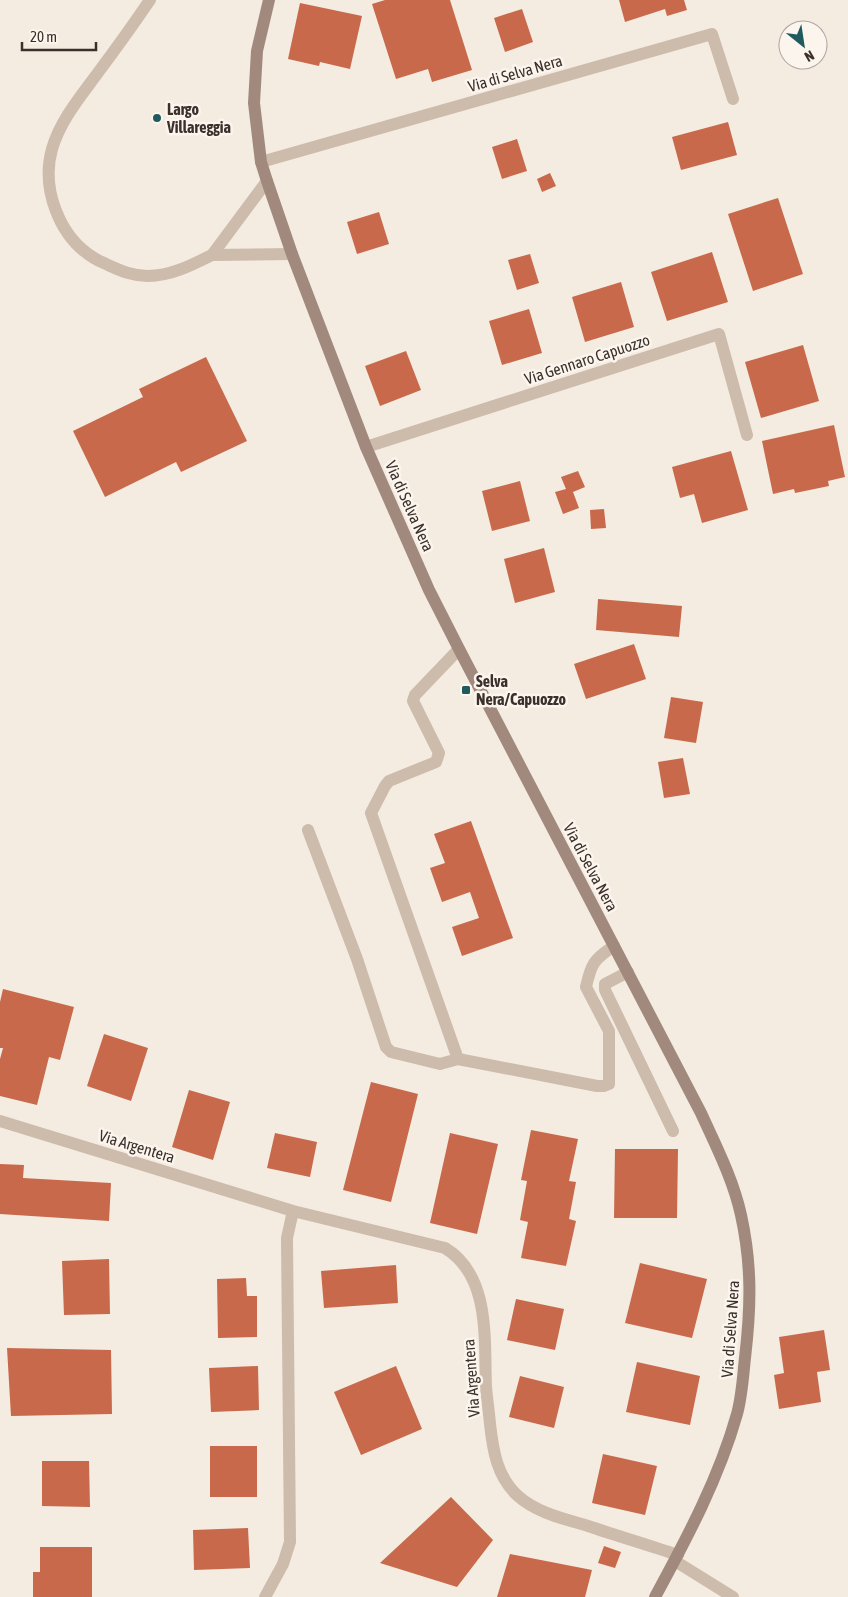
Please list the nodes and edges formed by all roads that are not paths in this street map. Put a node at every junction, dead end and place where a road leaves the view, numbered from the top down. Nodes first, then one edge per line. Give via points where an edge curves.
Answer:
1 (150, 0) edge
2 (269, 0) edge
3 (733, 99) dead end
4 (261, 162) junction
5 (266, 180) junction
6 (292, 254) junction
7 (212, 255) junction
8 (747, 435) dead end
9 (366, 447) junction
10 (459, 649) junction
11 (308, 830) dead end
12 (614, 946) junction
13 (628, 972) junction
14 (458, 1059) junction
15 (0, 1121) edge
16 (673, 1131) dead end
17 (293, 1211) junction
18 (676, 1558) junction
19 (265, 1597) edge
20 (655, 1597) edge
21 (733, 1597) edge

1 - 7 street via 60,128 49,166 53,203 70,237 94,258 120,271 149,276 167,274
2 - 4 street, Via di Selva Nera via 257,51 254,103
3 - 4 street, Via di Selva Nera via 712,34
4 - 5 street, Via di Selva Nera
5 - 6 street, Via di Selva Nera
5 - 7 street
6 - 7 street
6 - 9 street, Via di Selva Nera
8 - 9 street, Via Gennaro Capuozzo via 719,334
9 - 10 street, Via di Selva Nera via 429,590
10 - 12 street, Via di Selva Nera
10 - 14 street via 413,701 439,754 436,762 389,781 371,813
11 - 14 street via 386,1047 391,1052 440,1064
12 - 13 street, Via di Selva Nera
12 - 14 street via 599,956 590,969 586,987 609,1031 609,1084 597,1086
13 - 16 street via 605,984 605,990
13 - 18 street, Via di Selva Nera via 725,1165 741,1214 750,1267 750,1321 737,1412 724,1452
15 - 17 street, Via Argentera
17 - 18 street, Via Argentera via 445,1248 454,1253 466,1267 480,1296 492,1447 499,1470 509,1486 519,1498 546,1513
17 - 19 street via 287,1238 290,1542 283,1564
18 - 20 street, Via di Selva Nera
18 - 21 street, Via Argentera

